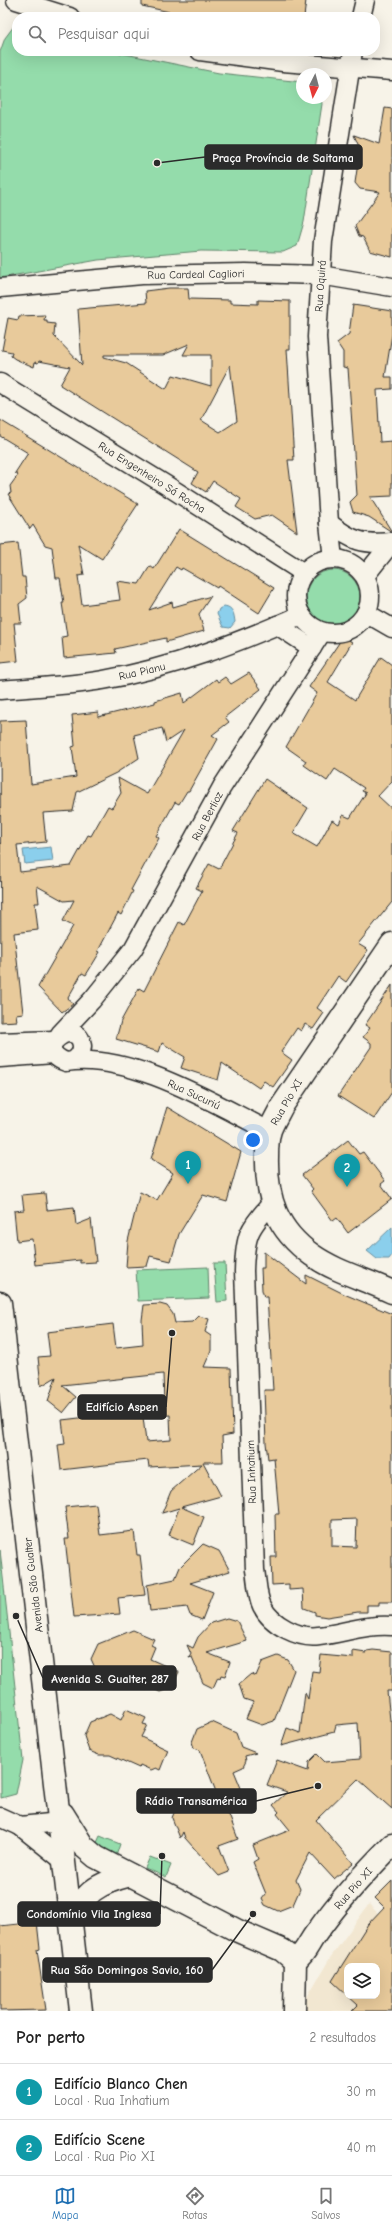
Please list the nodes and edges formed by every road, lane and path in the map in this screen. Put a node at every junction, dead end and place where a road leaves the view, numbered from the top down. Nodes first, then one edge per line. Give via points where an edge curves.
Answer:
1 (16, 0) edge
2 (365, 0) edge
3 (54, 12) edge
4 (362, 12) edge
5 (244, 56) edge
6 (352, 56) edge
7 (349, 68) junction
8 (392, 71) edge
9 (320, 275) junction
10 (392, 287) edge
11 (0, 288) edge
12 (0, 383) edge
13 (329, 524) junction
14 (392, 542) edge
15 (333, 559) junction
16 (304, 574) junction
17 (365, 576) junction
18 (366, 613) junction
19 (301, 615) junction
20 (277, 625) junction
21 (392, 628) edge
22 (322, 632) junction
23 (312, 648) junction
24 (0, 690) edge
25 (392, 944) edge
26 (65, 1041) junction
27 (0, 1042) edge
28 (0, 1058) edge
29 (116, 1064) junction
30 (269, 1131) junction
31 (271, 1204) junction
32 (392, 1292) edge
33 (1, 1314) edge
34 (392, 1626) edge
35 (60, 1814) junction
36 (0, 1817) edge
37 (20, 1826) junction
38 (392, 1845) edge
39 (65, 1862) junction
40 (130, 1875) junction
41 (71, 1924) junction
42 (289, 1956) junction
43 (81, 2011) edge
44 (294, 2011) edge

1 - 3 street
2 - 4 street
5 - 7 street
6 - 7 street, Rua Oquirá
7 - 8 street
7 - 9 street, Rua Oquirá
9 - 10 street, Rua Cardeal Cagliori
9 - 11 street, Rua Cardeal Cagliori via 142,275
9 - 13 street, Rua Oquirá via 317,336
12 - 16 street, Rua Engenheiro Sá Rocha
13 - 14 street via 362,544
13 - 15 street, Rua Oquirá
14 - 17 street
15 - 16 street via 317,562
15 - 17 street via 352,564
16 - 19 street via 296,591 297,606
17 - 18 street via 371,594
18 - 21 street
18 - 22 street via 361,621 349,630 335,634
19 - 20 street, Rua Pianu
19 - 22 street via 308,624
20 - 23 street
20 - 24 street, Rua Pianu via 206,653 135,673 61,686
22 - 23 street, Rua Berlioz
23 - 26 street, Rua Berlioz via 222,788 133,949 92,1000
25 - 30 street, Rua Pio XI via 309,1064
26 - 27 street
26 - 28 street
26 - 29 street, Rua Sucuriú
26 - 29 street, Rua Sucuriú via 59,1060
29 - 30 street, Rua Sucuriú via 146,1072
30 - 31 street, Rua Pio XI via 266,1172
31 - 32 street, Rua Pio XI via 286,1230 312,1255 360,1280
31 - 34 street, Rua Inhatium via 253,1224 247,1237 244,1265 255,1570 262,1605 269,1616 280,1625 304,1635 317,1637 359,1627
33 - 35 street, Avenida São Gualter
35 - 37 street
35 - 39 street, Avenida São Gualter
35 - 40 street via 82,1846 96,1857
36 - 37 street
37 - 39 street
38 - 42 street, Rua Pio XI via 349,1891 316,1933 305,1953
39 - 41 street, Avenida São Gualter
40 - 41 street via 103,1883 89,1893 77,1909
40 - 42 street
41 - 43 street, Avenida São Gualter
42 - 44 street

